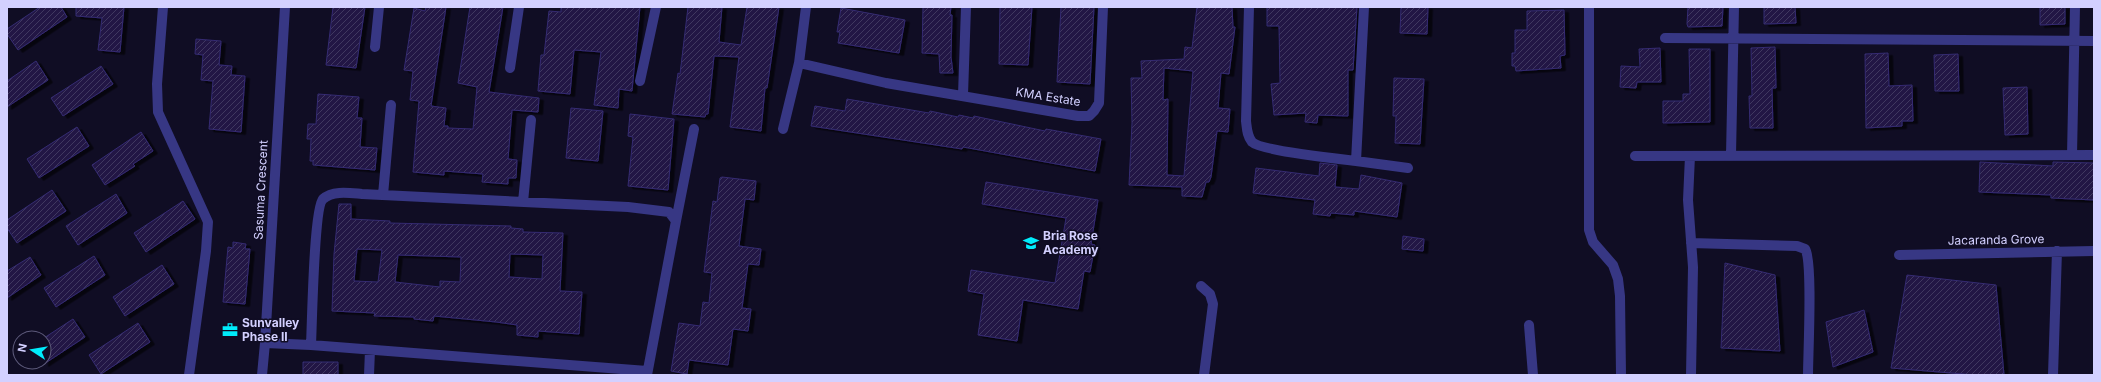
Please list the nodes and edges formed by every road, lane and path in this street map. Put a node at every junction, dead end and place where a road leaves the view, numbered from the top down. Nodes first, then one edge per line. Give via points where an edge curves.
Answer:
1 (162, 7) edge
2 (285, 7) edge
3 (379, 7) edge
4 (519, 7) edge
5 (656, 7) edge
6 (806, 7) edge
7 (966, 7) edge
8 (1103, 7) edge
9 (1249, 7) edge
10 (1364, 7) edge
11 (1589, 7) edge
12 (1734, 7) edge
13 (2075, 7) edge
14 (1665, 38) dead end
15 (1734, 40) junction
16 (2075, 41) junction
17 (2094, 41) edge
18 (375, 47) dead end
19 (799, 63) junction
20 (510, 68) dead end
21 (640, 81) dead end
22 (963, 95) junction
23 (391, 105) dead end
24 (531, 120) dead end
25 (694, 129) dead end
26 (783, 129) dead end
27 (1731, 155) junction
28 (2072, 155) junction
29 (2094, 155) edge
30 (1635, 156) dead end
31 (1690, 156) junction
32 (1356, 161) junction
33 (1408, 168) dead end
34 (383, 195) junction
35 (523, 202) junction
36 (676, 221) junction
37 (1691, 243) junction
38 (2094, 251) edge
39 (2057, 252) junction
40 (1899, 255) dead end
41 (1201, 286) dead end
42 (1529, 325) dead end
43 (265, 344) junction
44 (311, 345) junction
45 (370, 350) junction
46 (647, 373) edge
47 (188, 375) edge
48 (262, 375) edge
49 (369, 375) edge
50 (1204, 375) edge
51 (1533, 375) edge
52 (1621, 375) edge
53 (1691, 375) edge
54 (1808, 375) edge
55 (2053, 375) edge

1 - 47 street via 157,84 158,112 208,222
2 - 43 street, Sasuma Crescent
3 - 18 street
4 - 20 street
5 - 21 street
6 - 19 street
7 - 22 street
8 - 22 street, KMA Estate via 1099,103 1089,116
9 - 32 street via 1246,121 1248,135 1253,143 1276,150
10 - 32 street
11 - 52 street via 1589,230 1593,242 1613,265 1618,279
12 - 15 street
13 - 16 street
14 - 15 street
15 - 16 street
15 - 27 street
16 - 17 street
16 - 28 street
19 - 22 street, KMA Estate via 886,83
19 - 26 street
23 - 34 street
24 - 35 street
25 - 36 street
27 - 28 street
27 - 31 street
28 - 29 street
30 - 31 street
31 - 37 street via 1688,200
32 - 33 street
34 - 35 street
34 - 44 street via 336,193 321,200 317,221
35 - 36 street via 659,210 669,212
36 - 46 street
37 - 53 street
37 - 54 street via 1797,246 1805,249 1808,257 1809,299
38 - 39 street, Jacaranda Grove
39 - 40 street, Jacaranda Grove
39 - 55 street
41 - 50 street via 1210,294 1213,304
42 - 51 street
43 - 44 street
43 - 48 street, Sasuma Crescent
44 - 45 street
45 - 46 street
45 - 49 street

